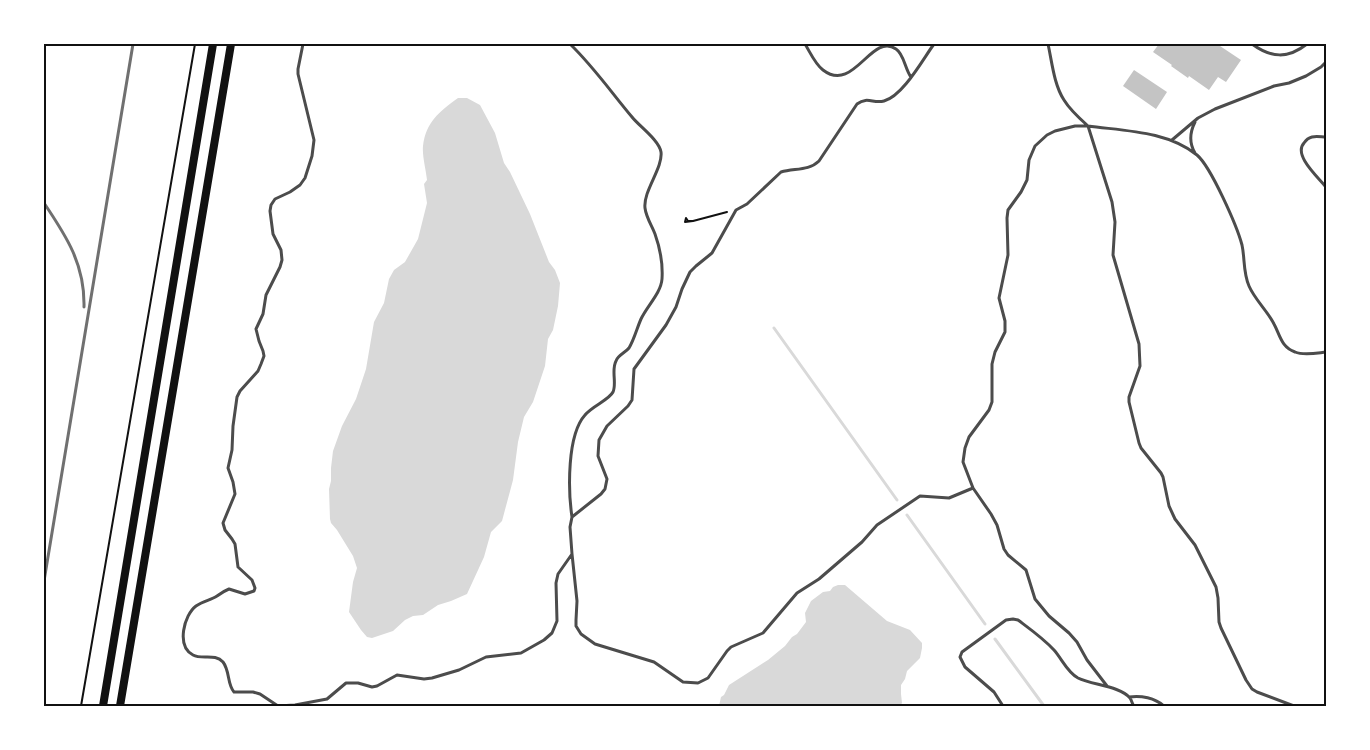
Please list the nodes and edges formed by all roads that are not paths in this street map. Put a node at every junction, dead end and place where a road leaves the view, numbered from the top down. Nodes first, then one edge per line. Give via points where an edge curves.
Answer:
1 (213, 44) edge
2 (231, 44) edge
3 (303, 44) edge
4 (570, 44) edge
5 (805, 44) edge
6 (934, 44) edge
7 (1048, 44) edge
8 (1252, 44) edge
9 (1307, 44) edge
10 (1326, 62) edge
11 (911, 77) junction
12 (1198, 118) junction
13 (1088, 126) junction
14 (1326, 137) edge
15 (1172, 140) junction
16 (1199, 157) junction
17 (1326, 187) edge
18 (1326, 352) edge
19 (973, 488) junction
20 (572, 517) junction
21 (572, 554) junction
22 (568, 558) junction
23 (572, 562) junction
24 (1107, 686) junction
25 (1129, 697) junction
26 (103, 706) edge
27 (120, 706) edge
28 (1003, 706) edge
29 (1134, 706) edge
30 (1164, 706) edge
31 (1294, 706) edge

1 - 26 main road
2 - 27 main road
3 - 22 lane via 298,74 314,149 300,185 271,205 273,234 282,260 267,290 256,329 264,356 258,371 237,397 228,468 235,494 224,527 235,544 240,571 252,580 255,588 245,594 229,589 194,607 183,637 188,651 224,663 234,692 260,693 278,706 322,701 346,683 372,687 397,675 424,679 441,676 486,657 521,653 549,636 557,621 558,574
4 - 20 lane via 661,152 645,206 660,251 662,281 628,349 616,359 613,392 579,422 569,483
5 - 11 lane via 822,70 836,75 851,72 874,50 892,47 900,52
6 - 11 lane
7 - 13 lane via 1059,91
8 - 9 lane via 1275,55 1291,54
10 - 12 lane via 1306,76
11 - 20 lane via 885,101 867,99 857,104 814,166 781,172 736,210 712,253 690,272 666,325 634,369 632,400 599,440 598,456 607,479 605,489
12 - 15 lane
12 - 16 lane via 1191,145
13 - 15 lane
13 - 19 lane via 1055,131 1035,146 1027,180 1008,210 1008,255 999,298 1005,332 992,364 992,402 969,437 963,462
13 - 31 lane via 1112,202 1113,255 1139,344 1140,366 1129,397 1139,443 1161,473 1175,519 1213,579 1219,622 1246,680 1257,692
14 - 17 lane via 1306,140 1300,149
15 - 16 lane
16 - 18 lane via 1220,192 1242,245 1249,287 1270,315 1282,342 1297,354
19 - 23 lane via 949,498 920,496 877,525 817,581 797,593 763,633 727,651 708,678 693,684 654,662 595,644 581,634 576,626
19 - 24 lane via 997,525 1004,549 1026,570 1035,599 1077,642
20 - 21 lane
21 - 22 lane
21 - 23 lane
22 - 23 lane
24 - 25 lane
24 - 28 lane via 1072,674 1048,644 1018,620 1006,620 960,657
25 - 29 lane
25 - 30 lane via 1141,696

